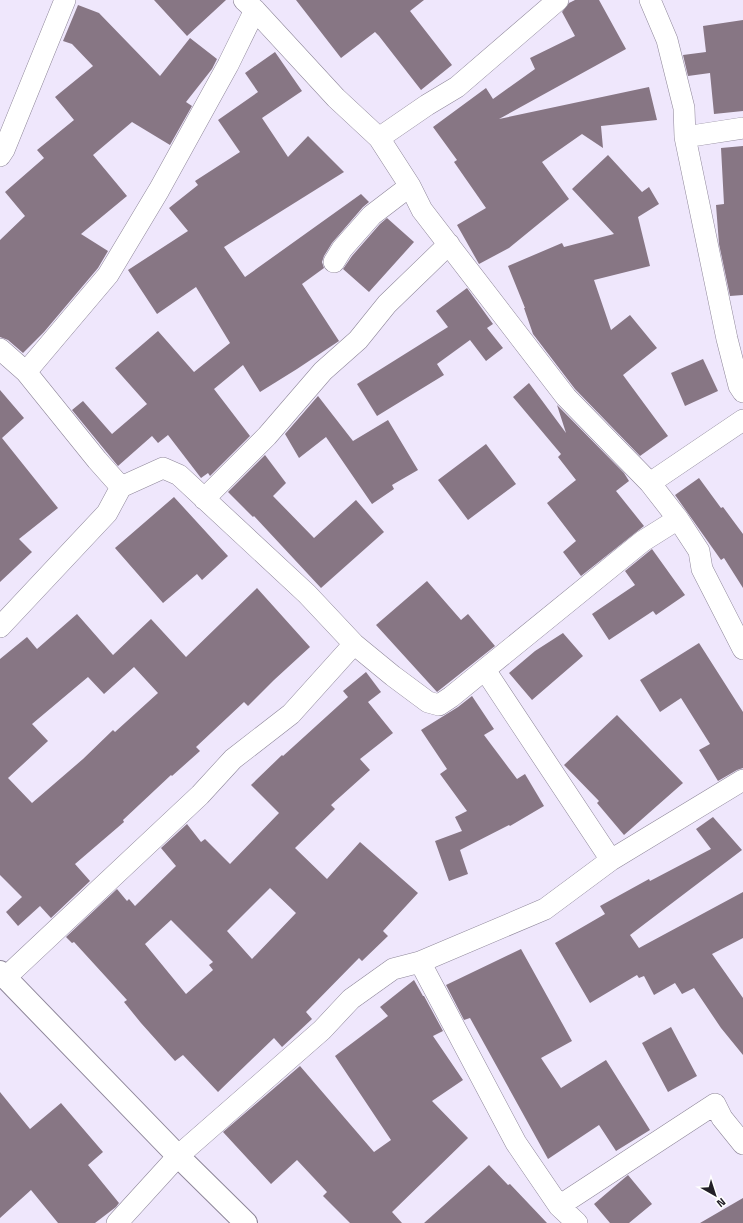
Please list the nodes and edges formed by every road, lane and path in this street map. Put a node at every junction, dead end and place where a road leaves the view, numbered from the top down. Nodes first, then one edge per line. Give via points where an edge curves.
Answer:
1 (65, 0) edge
2 (558, 0) edge
3 (650, 0) edge
4 (250, 5) edge
5 (743, 128) edge
6 (685, 137) junction
7 (379, 138) junction
8 (0, 156) edge
9 (410, 186) junction
10 (449, 244) junction
11 (334, 262) dead end
12 (0, 349) edge
13 (26, 372) junction
14 (743, 392) edge
15 (743, 420) edge
16 (650, 483) junction
17 (121, 487) junction
18 (204, 499) junction
19 (678, 519) junction
20 (0, 627) edge
21 (354, 644) junction
22 (743, 649) edge
23 (485, 670) junction
24 (743, 780) edge
25 (611, 860) junction
26 (420, 962) junction
27 (3, 975) edge
28 (743, 1144) edge
29 (178, 1156) junction
30 (559, 1206) junction
31 (117, 1223) edge
32 (246, 1223) edge
33 (576, 1223) edge

1 - 8 street
2 - 7 street via 457,87
3 - 6 street via 667,40 684,108
4 - 7 street via 336,98
4 - 13 street via 228,65 108,275
5 - 6 street
6 - 14 street via 727,339 739,386
7 - 9 street
9 - 10 street via 422,210
9 - 11 street via 372,215
10 - 16 street via 566,397
10 - 18 street via 386,304 358,340 323,371 267,436
12 - 13 street
13 - 17 street
15 - 16 street
16 - 19 street
17 - 18 street via 163,468 179,475
17 - 20 street via 107,513
18 - 21 street via 307,594
19 - 22 street via 699,551 702,569
19 - 23 street via 643,541
21 - 23 street via 428,702 439,705
21 - 27 street via 291,714 233,759 194,800
23 - 25 street
24 - 25 street
25 - 26 street via 545,909
26 - 29 street via 393,969 351,999 322,1030
26 - 30 street via 516,1143
27 - 29 main road
28 - 30 street via 722,1118 715,1104
29 - 31 street
29 - 32 main road
30 - 33 street

